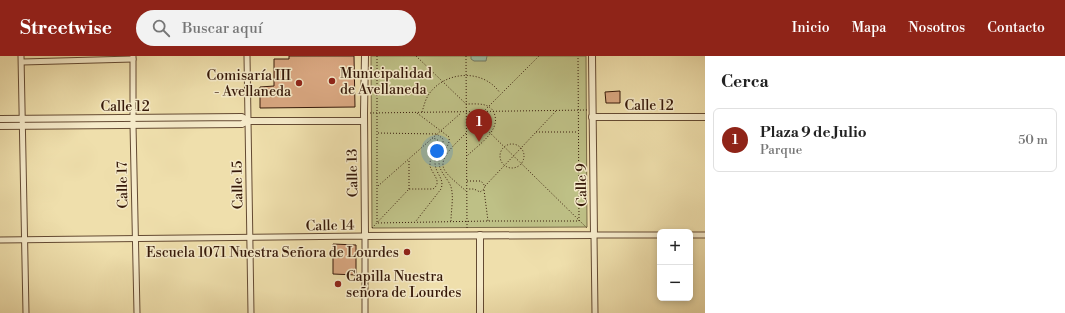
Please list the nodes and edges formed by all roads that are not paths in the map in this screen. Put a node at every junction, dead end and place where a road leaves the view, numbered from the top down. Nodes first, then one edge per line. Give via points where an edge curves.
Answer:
1 (247, 56) edge
2 (365, 56) edge
3 (592, 56) edge
4 (133, 58) edge
5 (22, 59) edge
6 (592, 114) junction
7 (705, 117) edge
8 (23, 118) junction
9 (134, 118) junction
10 (0, 119) edge
11 (248, 121) junction
12 (364, 121) junction
13 (133, 125) junction
14 (0, 126) edge
15 (23, 126) junction
16 (705, 234) edge
17 (480, 235) junction
18 (594, 235) junction
19 (657, 235) edge
20 (693, 235) edge
21 (365, 236) junction
22 (250, 237) junction
23 (136, 238) junction
24 (0, 240) edge
25 (24, 240) junction
26 (26, 313) edge
27 (137, 313) edge
28 (251, 313) edge
29 (364, 313) edge
30 (480, 313) edge
31 (595, 313) edge

1 - 11 street, Calle 15
2 - 12 street, Calle 13
3 - 6 street, Calle 9
4 - 5 street
4 - 9 street, Calle 17
5 - 8 street
6 - 7 street, Calle 12
6 - 18 street, Calle 9
8 - 9 street, Calle 12
8 - 10 street, Calle 12
8 - 15 street
9 - 11 street, Calle 12 via 242,117
9 - 13 street, Calle 17
11 - 12 street, Calle 12
11 - 13 street, Calle 12 via 242,124
11 - 22 street, Calle 15
12 - 21 street, Calle 13
13 - 15 street, Calle 12
13 - 23 street, Calle 17
14 - 15 street, Calle 12
15 - 25 street
16 - 20 street
17 - 18 street, Calle 14
17 - 21 street, Calle 14
17 - 30 street
18 - 19 street, Calle 14
18 - 31 street, Calle 9
21 - 22 street, Calle 14
21 - 29 street, Calle 13
22 - 23 street, Calle 14
22 - 28 street, Calle 15
23 - 25 street, Calle 14
23 - 27 street, Calle 17
24 - 25 street, Calle 14
25 - 26 street

